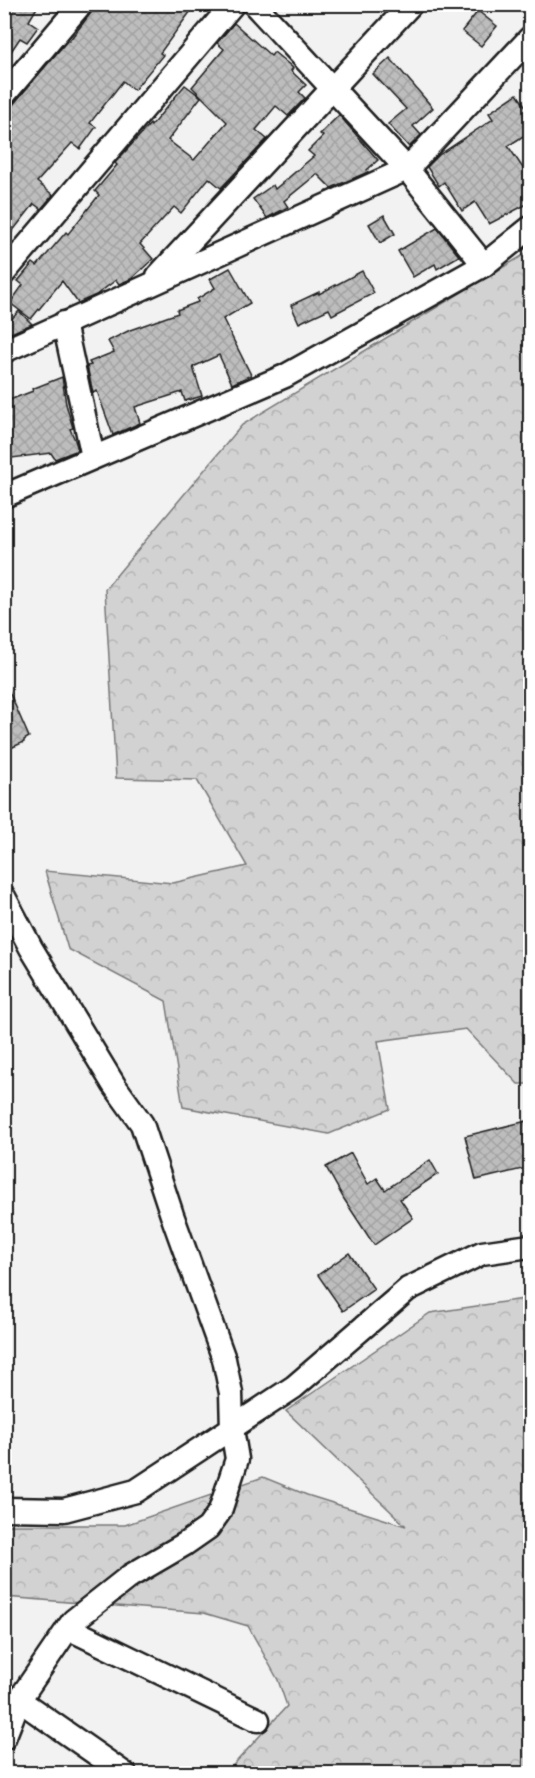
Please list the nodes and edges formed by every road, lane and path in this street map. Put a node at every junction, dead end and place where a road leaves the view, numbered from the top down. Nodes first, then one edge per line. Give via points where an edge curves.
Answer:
1 (81, 4) edge
2 (233, 4) edge
3 (254, 4) edge
4 (411, 4) edge
5 (531, 38) edge
6 (331, 88) junction
7 (4, 95) edge
8 (407, 169) junction
9 (531, 228) edge
10 (484, 265) junction
11 (4, 273) edge
12 (151, 283) junction
13 (64, 323) junction
14 (4, 351) edge
15 (93, 457) junction
16 (4, 496) edge
17 (4, 897) edge
18 (531, 1246) edge
19 (232, 1428) junction
20 (4, 1509) edge
21 (68, 1628) junction
22 (19, 1700) junction
23 (258, 1720) dead end
24 (4, 1738) edge
25 (125, 1773) edge

1 - 7 street
2 - 11 street
3 - 6 street
4 - 6 street
5 - 8 street
6 - 8 street
6 - 12 street
8 - 10 street
8 - 12 street
9 - 10 street
10 - 15 street via 285,376
12 - 13 street
13 - 14 street
13 - 15 street
15 - 16 street
17 - 19 street via 114,1085 142,1124 224,1359 231,1393
18 - 19 street via 482,1253 408,1289 294,1388
19 - 20 street via 136,1491 64,1509
19 - 21 street via 237,1459 220,1511 208,1528 130,1576
21 - 22 street
21 - 23 street
22 - 24 street
22 - 25 street

